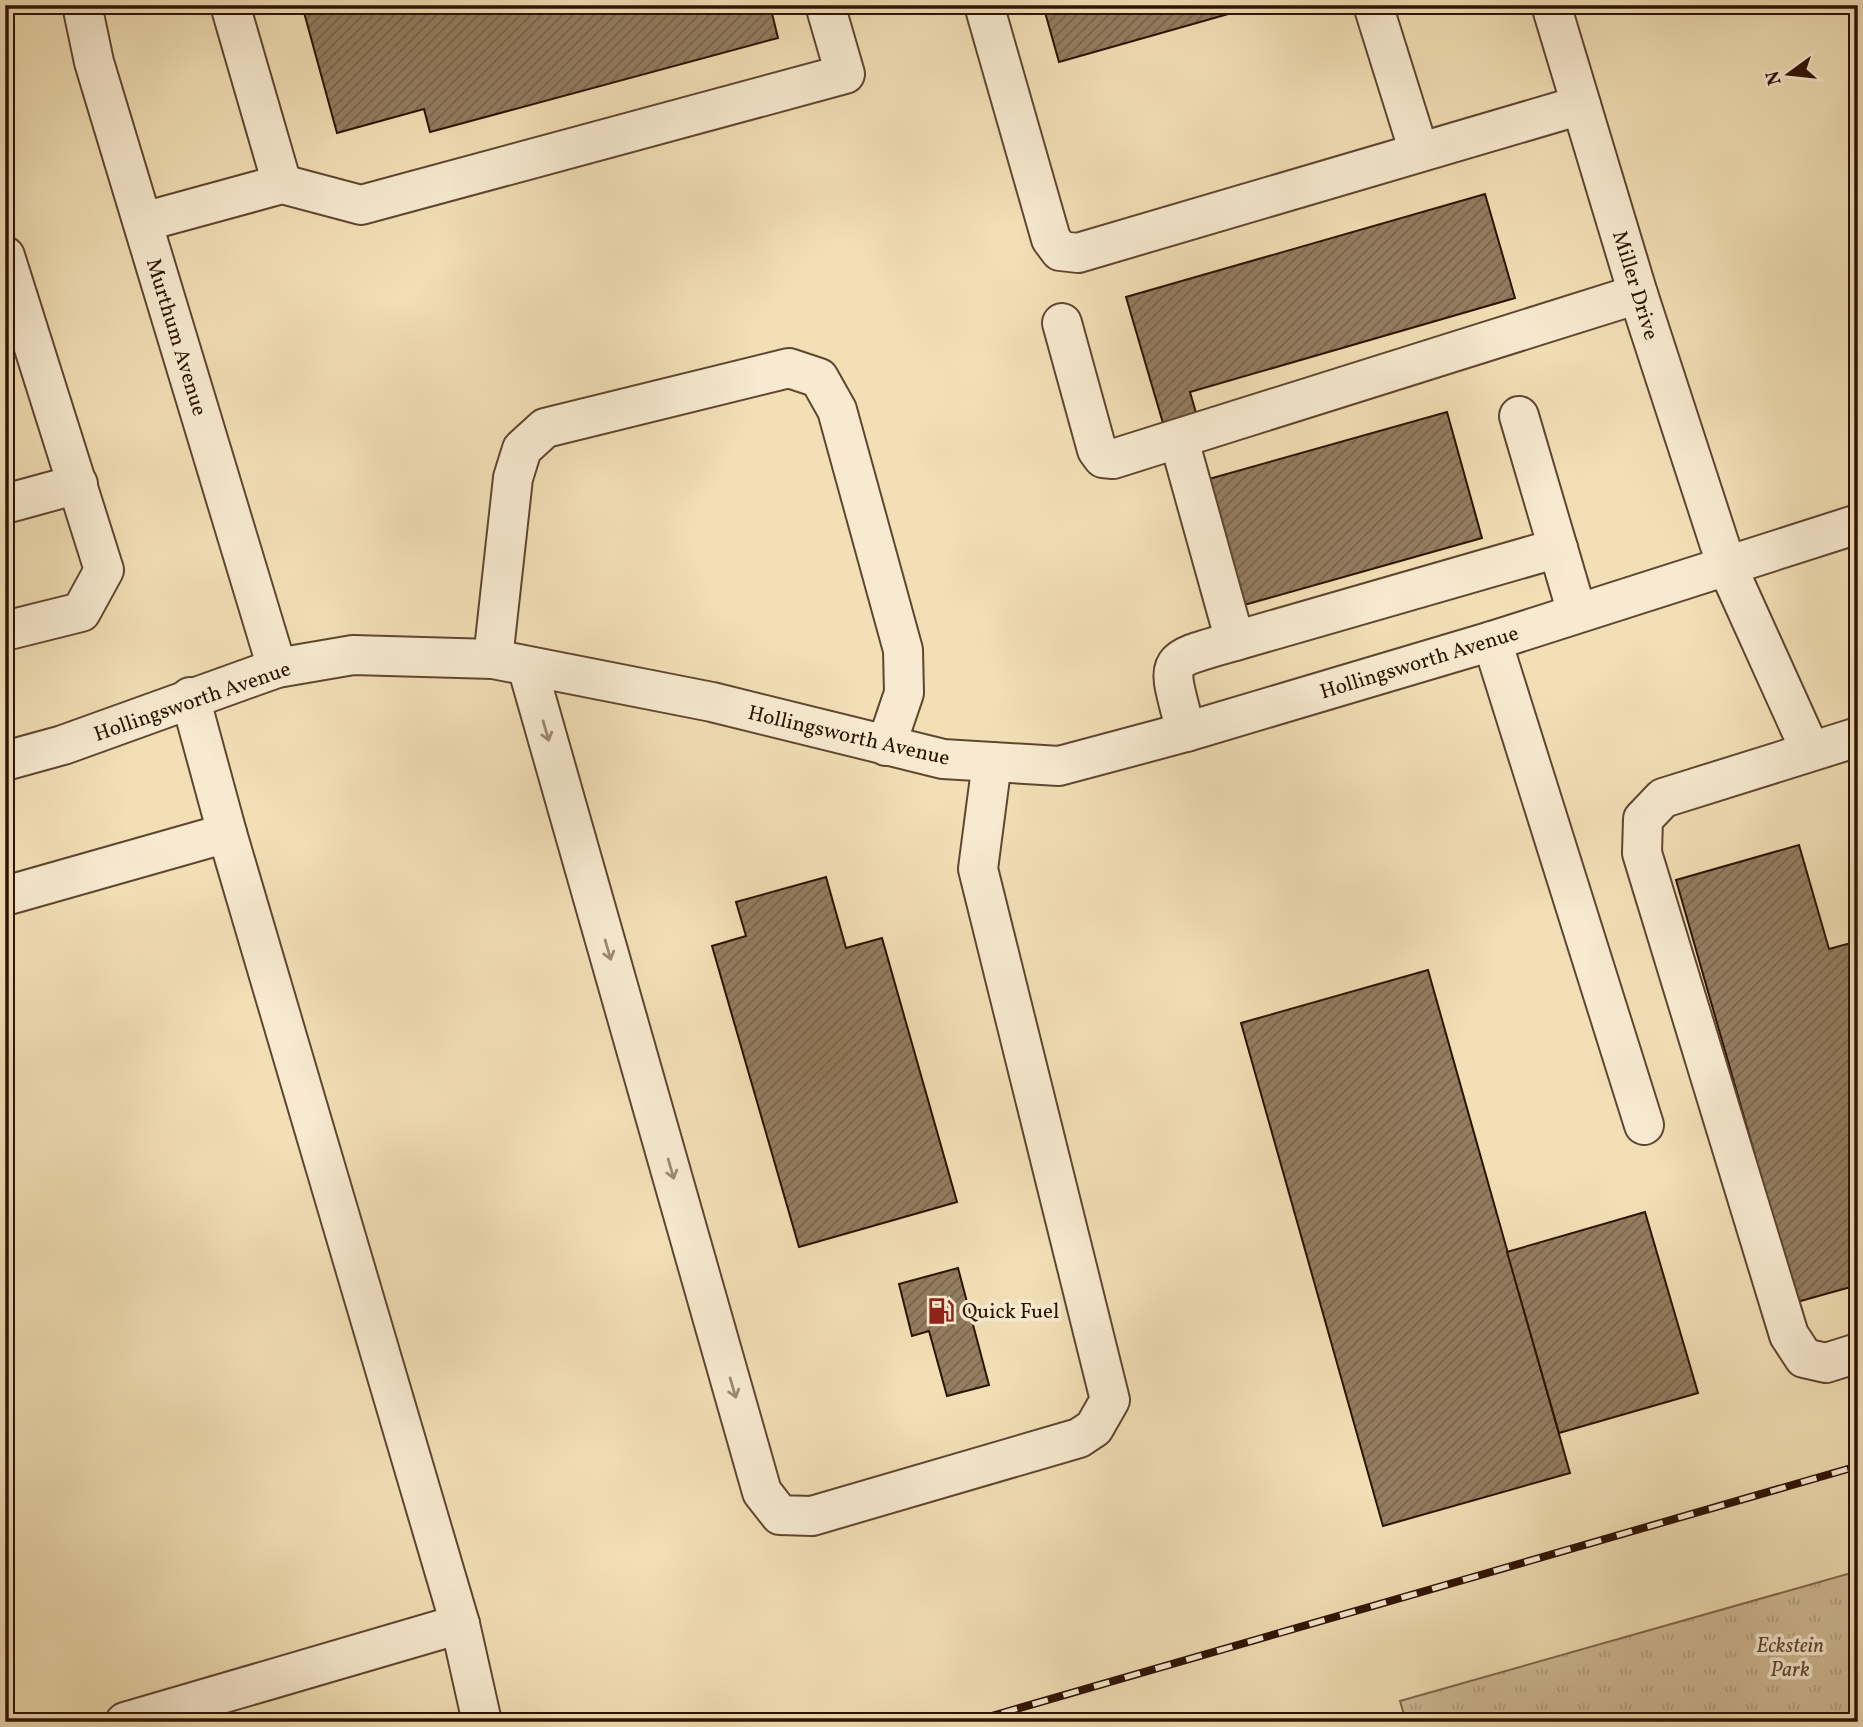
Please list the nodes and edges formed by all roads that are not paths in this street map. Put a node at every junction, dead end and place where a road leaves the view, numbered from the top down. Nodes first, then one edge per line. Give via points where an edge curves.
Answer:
1 (82, 5) edge
2 (230, 5) edge
3 (825, 5) edge
4 (984, 5) edge
5 (1373, 5) edge
6 (1551, 5) edge
7 (1581, 105) junction
8 (1419, 152) junction
9 (282, 184) junction
10 (143, 222) junction
11 (5, 256) edge
12 (1639, 294) junction
13 (1062, 323) dead end
14 (20, 360) edge
15 (1519, 416) dead end
16 (1179, 440) junction
17 (78, 484) junction
18 (5, 503) edge
19 (1858, 524) edge
20 (1558, 548) junction
21 (1726, 564) junction
22 (1577, 613) junction
23 (5, 631) edge
24 (1235, 641) junction
25 (1492, 641) junction
26 (510, 662) junction
27 (277, 668) junction
28 (190, 697) junction
29 (1186, 732) junction
30 (1858, 737) edge
31 (886, 746) junction
32 (1810, 750) junction
33 (5, 761) edge
34 (992, 762) junction
35 (227, 833) junction
36 (5, 896) edge
37 (1644, 1125) dead end
38 (1858, 1353) edge
39 (460, 1624) junction
40 (125, 1722) edge
41 (482, 1722) edge

1 - 10 street, Murthum Avenue via 94,62
2 - 9 street
3 - 9 street via 845,74 361,205
4 - 8 street via 1051,239 1060,251 1078,253
5 - 8 street
6 - 7 street, Miller Drive
7 - 8 street
7 - 12 street, Miller Drive
9 - 10 street
10 - 27 street, Murthum Avenue
11 - 14 street
12 - 16 street
12 - 21 street, Miller Drive
13 - 16 street via 1103,458
14 - 17 street
15 - 20 street
16 - 24 street
17 - 18 street
17 - 23 street via 104,570 81,612
19 - 21 street, Hollingsworth Avenue
20 - 22 street
20 - 24 street
21 - 22 street, Hollingsworth Avenue
21 - 32 street, Miller Drive
22 - 25 street, Hollingsworth Avenue
24 - 29 street via 1182,656 1174,665 1172,678
25 - 29 street, Hollingsworth Avenue
25 - 37 street
26 - 27 street, Hollingsworth Avenue via 353,655
26 - 31 street, Hollingsworth Avenue via 712,702
26 - 31 street via 513,478 522,449 545,428 789,368 819,378 837,410 903,650 904,693
26 -> 34 street via 762,1492 780,1515 812,1516 1080,1438 1094,1428 1111,1400 978,869
27 - 28 street, Hollingsworth Avenue
28 - 33 street, Hollingsworth Avenue via 86,737
28 - 35 street
29 - 34 street, Hollingsworth Avenue via 1059,766
30 - 32 street
31 - 34 street, Hollingsworth Avenue via 943,759
32 - 38 street via 1663,798 1643,819 1642,853 1789,1335 1804,1358 1826,1363
35 - 36 street
35 - 39 street
39 - 40 street
39 - 41 street

